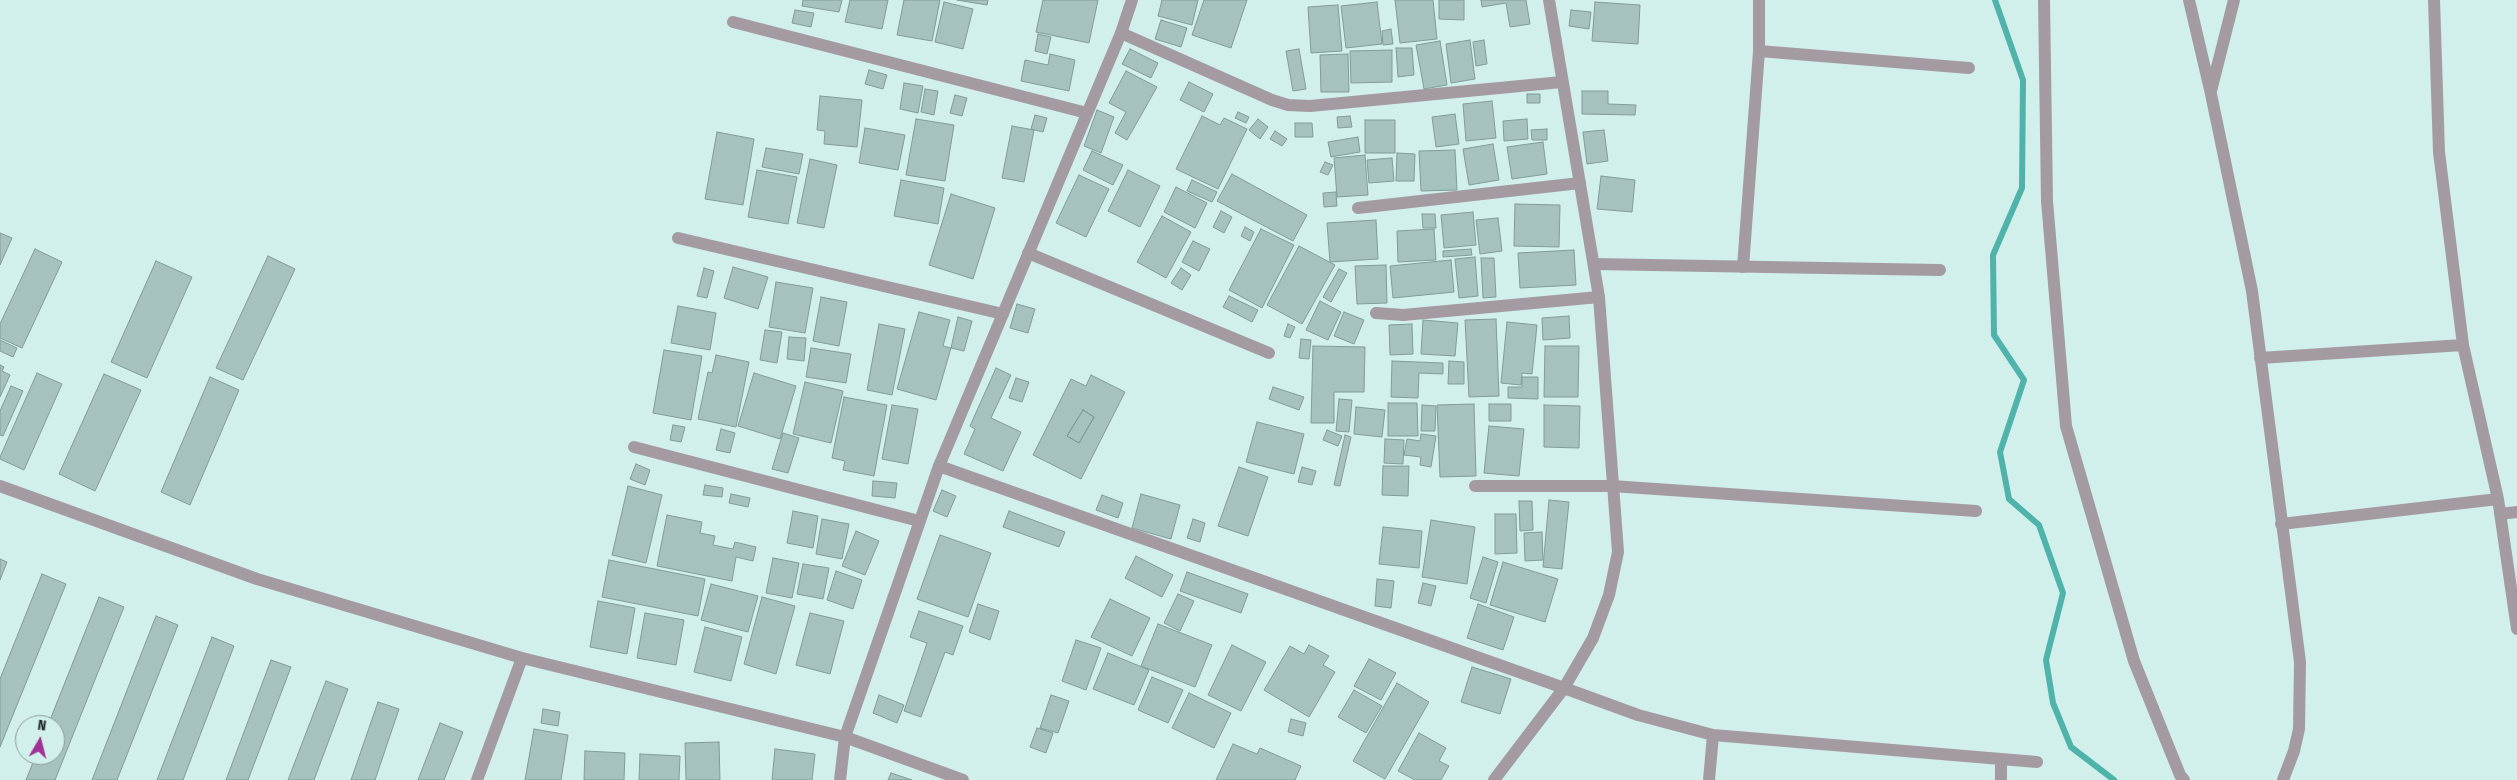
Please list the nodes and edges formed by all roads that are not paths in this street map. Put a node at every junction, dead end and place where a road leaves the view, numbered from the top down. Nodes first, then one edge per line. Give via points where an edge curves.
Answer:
1 (1132, 0) edge
2 (1549, 0) edge
3 (1759, 0) edge
4 (2044, 0) edge
5 (2188, 0) edge
6 (2234, 0) edge
7 (2434, 0) edge
8 (733, 22) dead end
9 (1121, 32) junction
10 (1759, 51) junction
11 (1969, 68) dead end
12 (1562, 82) junction
13 (2211, 94) junction
14 (1087, 112) junction
15 (1580, 184) junction
16 (1358, 208) dead end
17 (678, 238) dead end
18 (1028, 253) junction
19 (1594, 264) junction
20 (1743, 266) junction
21 (1940, 270) dead end
22 (1599, 297) junction
23 (1376, 313) dead end
24 (1003, 314) junction
25 (2463, 345) junction
26 (1269, 353) dead end
27 (2260, 358) junction
28 (634, 447) dead end
29 (939, 466) junction
30 (0, 486) edge
31 (1475, 486) dead end
32 (1612, 486) junction
33 (2498, 498) junction
34 (1976, 510) dead end
35 (2517, 512) edge
36 (2500, 514) junction
37 (919, 521) junction
38 (2281, 524) junction
39 (2517, 629) edge
40 (522, 658) junction
41 (1564, 688) junction
42 (1713, 735) junction
43 (845, 737) junction
44 (2001, 759) junction
45 (2037, 762) dead end
46 (477, 780) edge
47 (840, 780) edge
48 (963, 780) edge
49 (1494, 780) edge
50 (1709, 780) edge
51 (2001, 780) edge
52 (2184, 780) edge
53 (2283, 780) edge

1 - 9 street
2 - 12 street
3 - 10 street
4 - 52 street via 2047,201 2066,426 2134,661
5 - 13 street
6 - 13 street
7 - 25 street via 2439,152
8 - 14 street
9 - 12 street via 1288,105 1310,106
9 - 14 street
10 - 11 street
10 - 20 street
12 - 15 street
13 - 27 street via 2252,291
14 - 18 street
15 - 16 street
15 - 19 street
17 - 24 street
18 - 24 street
18 - 26 street
19 - 20 street
19 - 22 street
20 - 21 street
22 - 23 street via 1404,315
22 - 32 street
24 - 29 street
25 - 27 street
25 - 33 street
27 - 38 street
28 - 37 street
29 - 37 street
29 - 41 street
30 - 40 street via 257,579
31 - 32 street
32 - 34 street
32 - 41 street via 1618,552 1609,596 1593,638
33 - 36 street
33 - 38 street
35 - 36 street
36 - 39 street
37 - 43 street
38 - 53 street via 2300,662 2299,729
40 - 43 street
40 - 46 street
41 - 42 street via 1638,715
41 - 49 street
42 - 44 street
42 - 50 street
43 - 47 street
43 - 48 street
44 - 45 street
44 - 51 street

